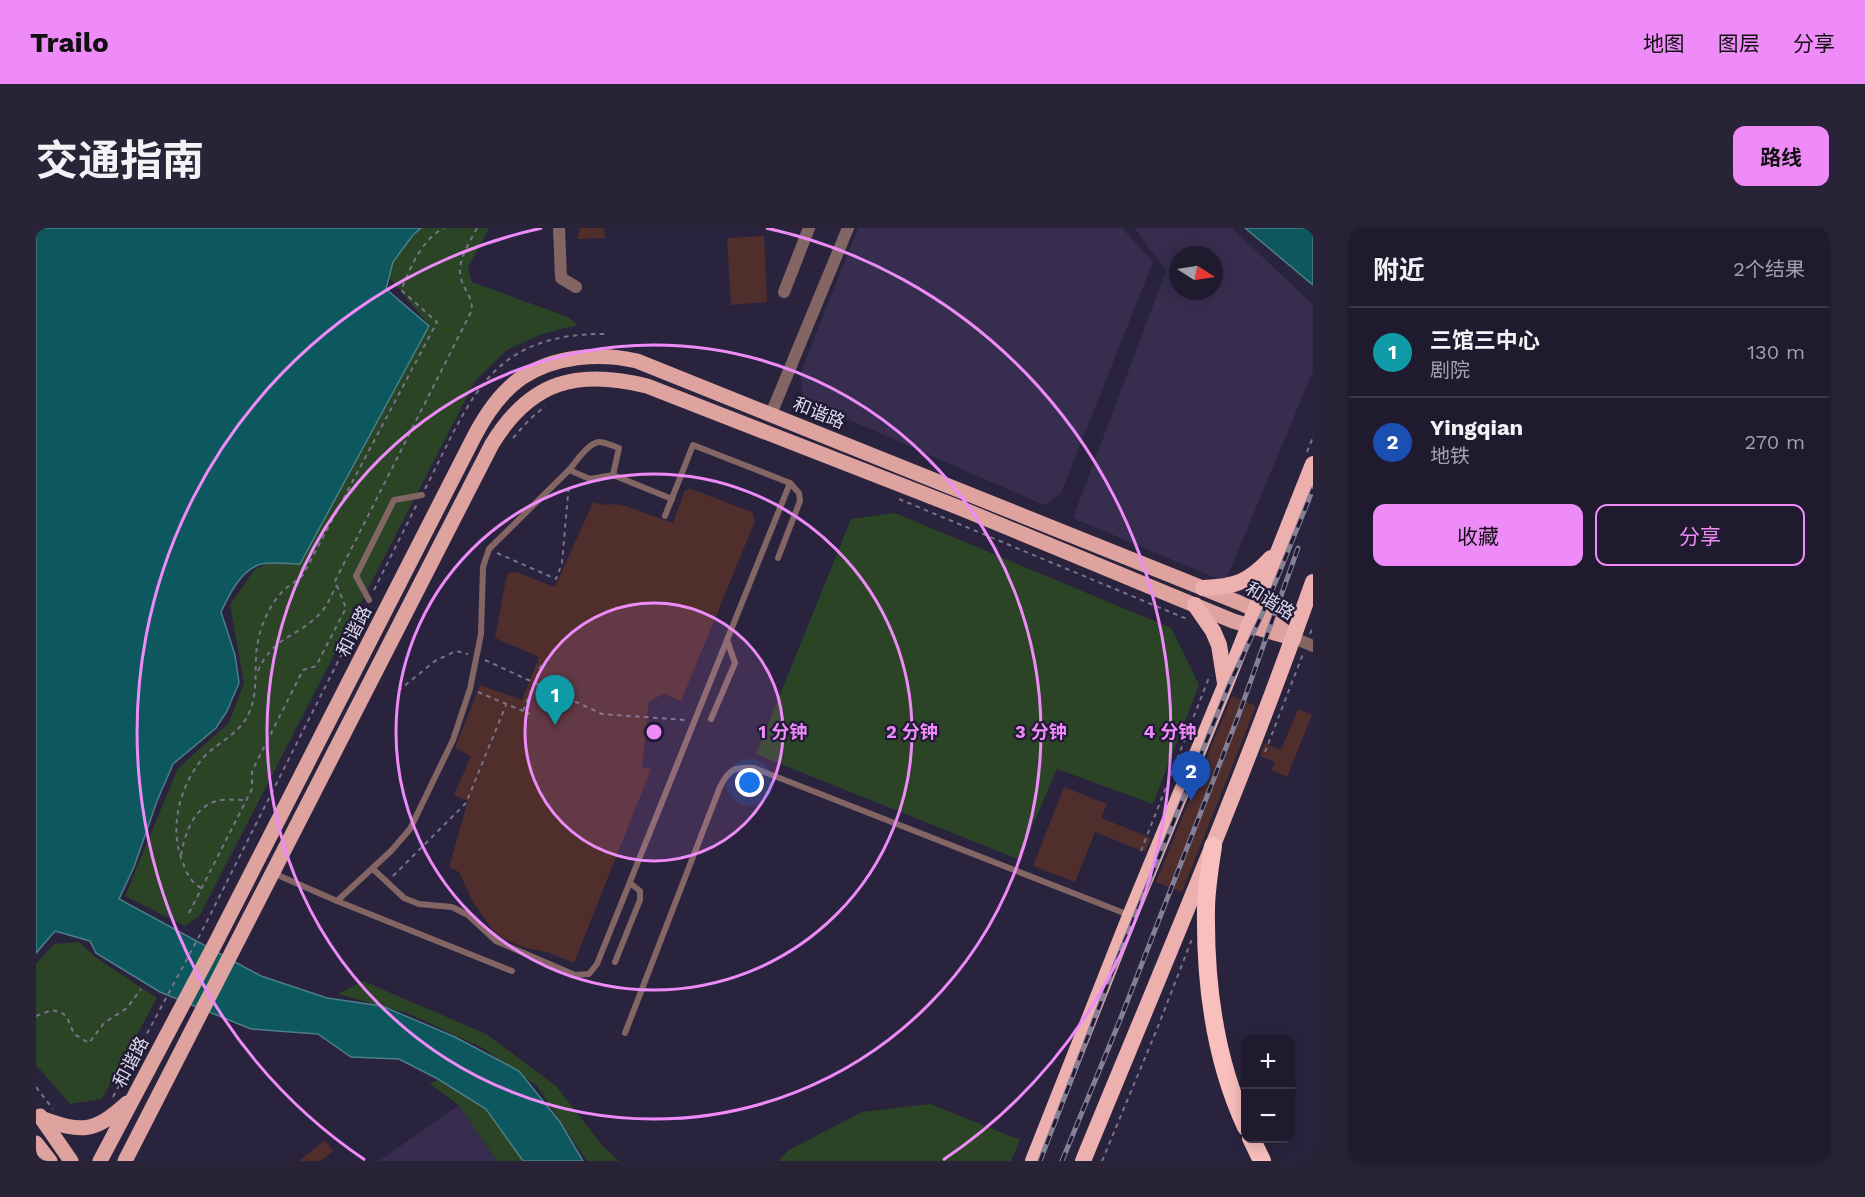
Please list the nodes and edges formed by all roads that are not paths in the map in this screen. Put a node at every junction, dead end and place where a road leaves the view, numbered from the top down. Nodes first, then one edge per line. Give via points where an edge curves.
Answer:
1 (559, 228) edge
2 (809, 228) edge
3 (848, 228) edge
4 (576, 287) dead end
5 (784, 292) dead end
6 (771, 414) junction
7 (1313, 464) edge
8 (569, 470) junction
9 (613, 475) junction
10 (790, 483) junction
11 (422, 495) dead end
12 (672, 499) junction
13 (665, 516) dead end
14 (1278, 550) junction
15 (778, 558) dead end
16 (1313, 582) edge
17 (1203, 588) junction
18 (369, 600) dead end
19 (1255, 610) junction
20 (1192, 612) junction
21 (1249, 627) junction
22 (1294, 638) junction
23 (727, 640) junction
24 (1313, 646) edge
25 (1225, 686) junction
26 (711, 718) dead end
27 (1213, 846) junction
28 (373, 869) junction
29 (273, 873) junction
30 (630, 883) junction
31 (337, 901) junction
32 (1130, 916) junction
33 (615, 962) dead end
34 (512, 971) dead end
35 (625, 1033) dead end
36 (135, 1095) junction
37 (44, 1114) edge
38 (1241, 1118) edge
39 (36, 1143) edge
40 (1253, 1143) edge
41 (50, 1161) edge
42 (71, 1161) edge
43 (100, 1161) edge
44 (124, 1161) edge
45 (1033, 1161) edge
46 (1083, 1161) edge
47 (1262, 1161) edge

1 - 4 street via 561,278
2 - 5 street
3 - 6 street
6 - 17 main road, 和谐路
6 - 36 main road, 和谐路 via 637,361 602,356 542,367 520,379 503,395 475,435
7 - 14 highway
8 - 9 lane via 590,479
8 - 9 lane via 589,447 597,442 606,443 619,448
8 - 28 lane via 489,549 483,567 481,634 470,689 453,740 410,829
9 - 12 lane
10 - 12 lane via 693,445
10 - 15 lane via 799,493 800,501
10 - 23 lane
11 - 18 lane via 394,500 356,576
12 - 13 lane
14 - 17 highway via 1251,577 1225,587
14 - 19 highway
16 - 22 highway
17 - 19 main road, 和谐路
19 - 21 highway
19 - 22 main road, 和谐路
20 - 21 main road, 和谐路
20 - 25 highway via 1213,631 1220,645
20 - 29 main road, 和谐路 via 960,508 647,386 592,378 559,383 526,403 499,432
21 - 22 main road, 和谐路
21 - 25 highway
22 - 24 street
22 - 27 highway
23 - 26 lane via 735,663
23 - 30 lane
25 - 32 highway
27 - 38 highway via 1206,908 1209,988 1226,1073
27 - 46 highway
28 - 30 lane via 404,898 419,904 452,906 496,941 576,975 589,974 597,964
28 - 31 lane
29 - 31 lane
29 - 44 main road, 和谐路
30 - 33 lane via 640,891 640,900
31 - 34 lane
32 - 35 lane via 754,768 741,768 728,772 720,786
32 - 45 highway
36 - 37 main road via 90,1128 67,1127
36 - 43 main road, 和谐路
37 - 42 main road
39 - 41 main road
40 - 47 highway

